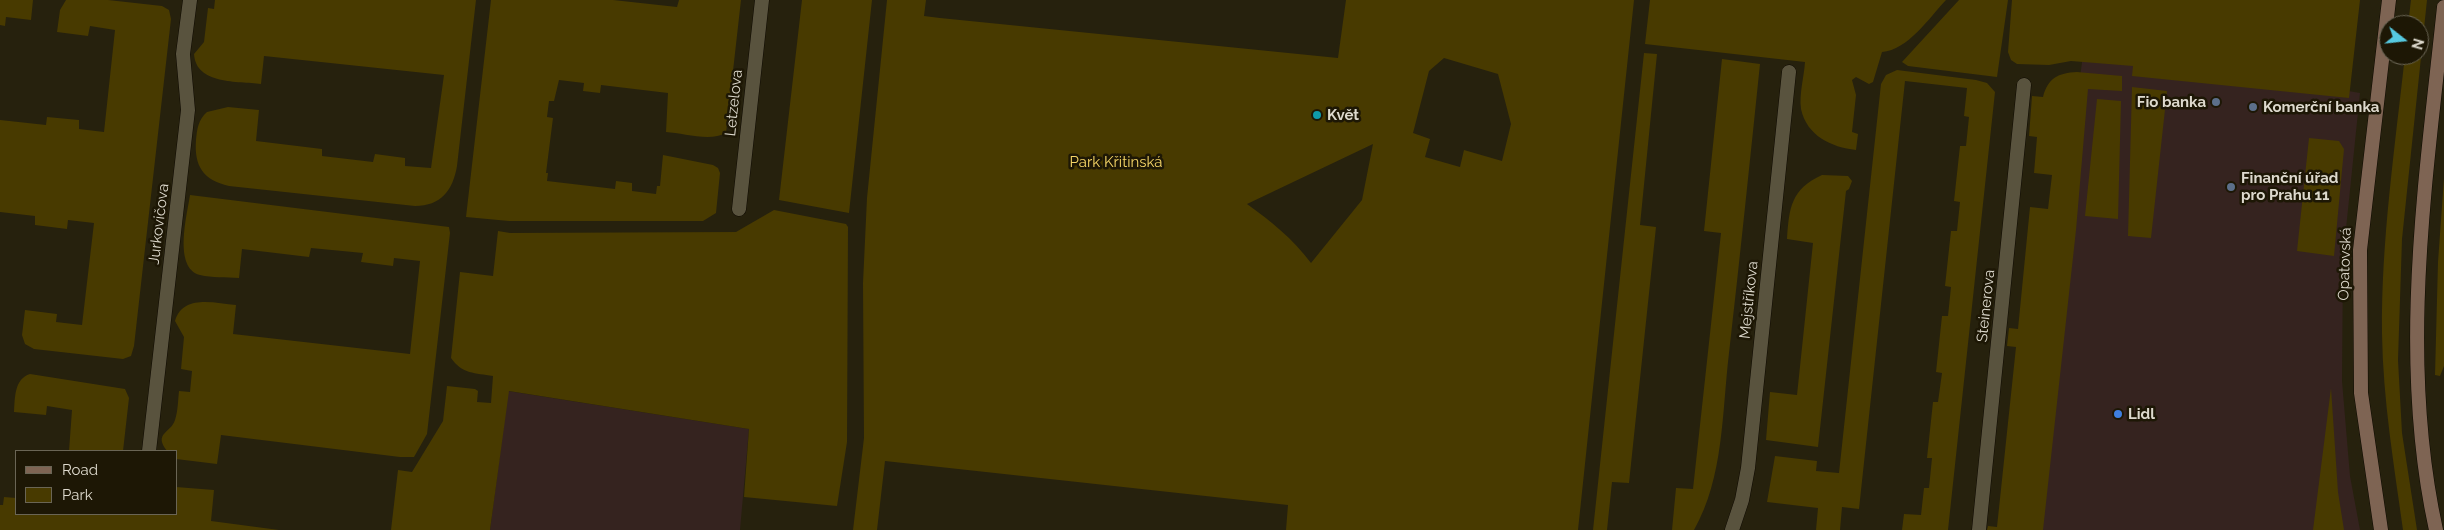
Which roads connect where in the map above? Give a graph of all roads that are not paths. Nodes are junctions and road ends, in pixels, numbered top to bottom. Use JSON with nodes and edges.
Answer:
{"nodes":[{"id":1,"x":190,"y":0,"type":"edge"},
{"id":2,"x":762,"y":0,"type":"edge"},
{"id":3,"x":2388,"y":0,"type":"edge"},
{"id":4,"x":2444,"y":6,"type":"edge"},
{"id":5,"x":1789,"y":72,"type":"dead end"},
{"id":6,"x":2024,"y":85,"type":"dead end"},
{"id":7,"x":739,"y":209,"type":"dead end"},
{"id":8,"x":149,"y":450,"type":"edge"},
{"id":9,"x":1732,"y":530,"type":"edge"},
{"id":10,"x":1979,"y":530,"type":"edge"},
{"id":11,"x":2381,"y":530,"type":"edge"},
{"id":12,"x":2436,"y":530,"type":"edge"}],
"edges":[{"from":1,"to":8,"type":"street","name":"Jurkovičova"},
{"from":2,"to":7,"type":"street","name":"Letzelova"},
{"from":3,"to":11,"type":"main road","name":"Opatovská"},
{"from":4,"to":12,"type":"main road"},
{"from":5,"to":9,"type":"street","name":"Mejstříkova"},
{"from":6,"to":10,"type":"street","name":"Steinerova"}]}
